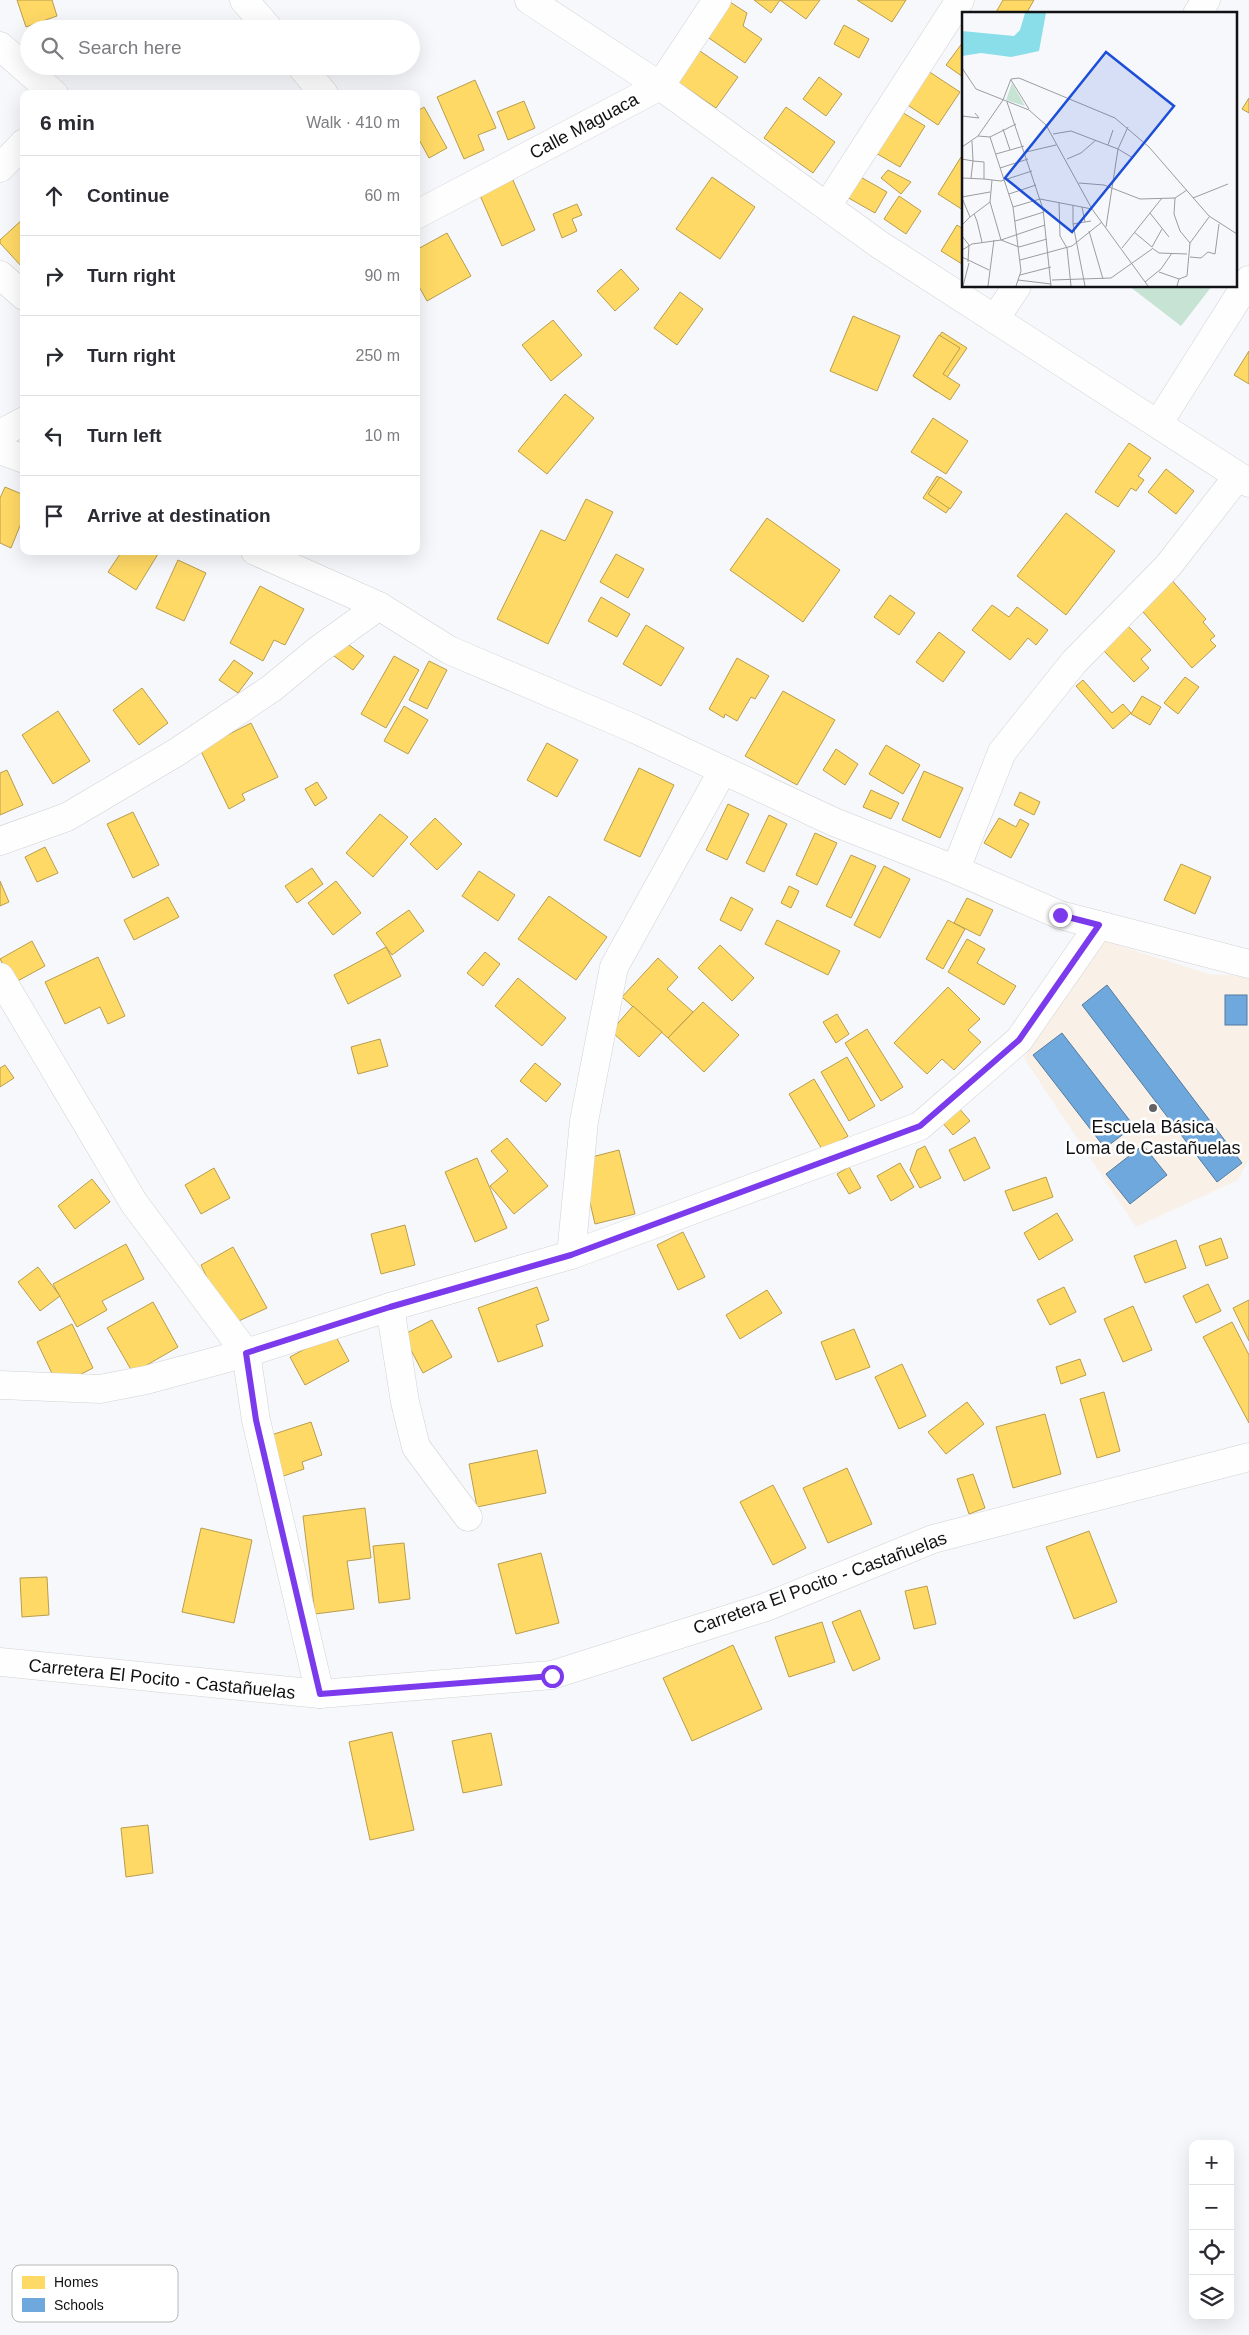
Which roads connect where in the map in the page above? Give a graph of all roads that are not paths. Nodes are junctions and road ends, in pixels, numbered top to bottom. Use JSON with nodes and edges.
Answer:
{"nodes":[{"id":1,"x":244,"y":0,"type":"edge"},
{"id":2,"x":530,"y":0,"type":"edge"},
{"id":3,"x":717,"y":0,"type":"edge"},
{"id":4,"x":960,"y":0,"type":"edge"},
{"id":5,"x":1206,"y":0,"type":"edge"},
{"id":6,"x":1198,"y":12,"type":"edge"},
{"id":7,"x":261,"y":20,"type":"edge"},
{"id":8,"x":0,"y":46,"type":"edge"},
{"id":9,"x":20,"y":64,"type":"edge"},
{"id":10,"x":33,"y":75,"type":"edge"},
{"id":11,"x":308,"y":75,"type":"edge"},
{"id":12,"x":660,"y":86,"type":"junction"},
{"id":13,"x":50,"y":90,"type":"edge"},
{"id":14,"x":321,"y":90,"type":"edge"},
{"id":15,"x":20,"y":147,"type":"edge"},
{"id":16,"x":0,"y":168,"type":"edge"},
{"id":17,"x":827,"y":206,"type":"junction"},
{"id":18,"x":420,"y":213,"type":"edge"},
{"id":19,"x":0,"y":275,"type":"edge"},
{"id":20,"x":1249,"y":280,"type":"edge"},
{"id":21,"x":1016,"y":288,"type":"edge"},
{"id":22,"x":20,"y":292,"type":"edge"},
{"id":23,"x":995,"y":320,"type":"junction"},
{"id":24,"x":20,"y":423,"type":"edge"},
{"id":25,"x":1158,"y":424,"type":"junction"},
{"id":26,"x":0,"y":434,"type":"edge"},
{"id":27,"x":0,"y":450,"type":"edge"},
{"id":28,"x":20,"y":458,"type":"edge"},
{"id":29,"x":1244,"y":479,"type":"edge"},
{"id":30,"x":264,"y":555,"type":"edge"},
{"id":31,"x":379,"y":606,"type":"junction"},
{"id":32,"x":723,"y":770,"type":"junction"},
{"id":33,"x":0,"y":841,"type":"edge"},
{"id":34,"x":956,"y":869,"type":"junction"},
{"id":35,"x":1099,"y":925,"type":"junction"},
{"id":36,"x":1249,"y":964,"type":"edge"},
{"id":37,"x":0,"y":977,"type":"edge"},
{"id":38,"x":571,"y":1255,"type":"junction"},
{"id":39,"x":390,"y":1307,"type":"junction"},
{"id":40,"x":246,"y":1353,"type":"junction"},
{"id":41,"x":0,"y":1385,"type":"edge"},
{"id":42,"x":1249,"y":1457,"type":"edge"},
{"id":43,"x":468,"y":1517,"type":"dead end"},
{"id":44,"x":0,"y":1662,"type":"edge"},
{"id":45,"x":320,"y":1694,"type":"junction"}],
"edges":[{"from":1,"to":7,"type":"street"},
{"from":2,"to":12,"type":"street"},
{"from":3,"to":12,"type":"street","name":"Calle Maguaca"},
{"from":4,"to":17,"type":"street"},
{"from":5,"to":6,"type":"street"},
{"from":8,"to":9,"type":"street"},
{"from":10,"to":13,"type":"street"},
{"from":11,"to":14,"type":"street"},
{"from":12,"to":17,"type":"street"},
{"from":12,"to":18,"type":"street","name":"Calle Maguaca"},
{"from":15,"to":16,"type":"street"},
{"from":17,"to":23,"type":"street"},
{"from":19,"to":22,"type":"street"},
{"from":20,"to":25,"type":"street"},
{"from":21,"to":23,"type":"street"},
{"from":23,"to":25,"type":"street"},
{"from":24,"to":26,"type":"street"},
{"from":25,"to":29,"type":"street"},
{"from":27,"to":28,"type":"street"},
{"from":29,"to":34,"type":"street"},
{"from":30,"to":31,"type":"street"},
{"from":31,"to":32,"type":"street"},
{"from":31,"to":33,"type":"street"},
{"from":32,"to":34,"type":"street"},
{"from":32,"to":38,"type":"street"},
{"from":34,"to":35,"type":"street"},
{"from":35,"to":36,"type":"street"},
{"from":35,"to":38,"type":"street"},
{"from":37,"to":40,"type":"street"},
{"from":38,"to":39,"type":"street"},
{"from":39,"to":40,"type":"street"},
{"from":39,"to":43,"type":"street"},
{"from":40,"to":41,"type":"street"},
{"from":40,"to":45,"type":"street"},
{"from":42,"to":45,"type":"street","name":"Carretera El Pocito - Castañuelas"},
{"from":44,"to":45,"type":"street","name":"Carretera El Pocito - Castañuelas"}]}
